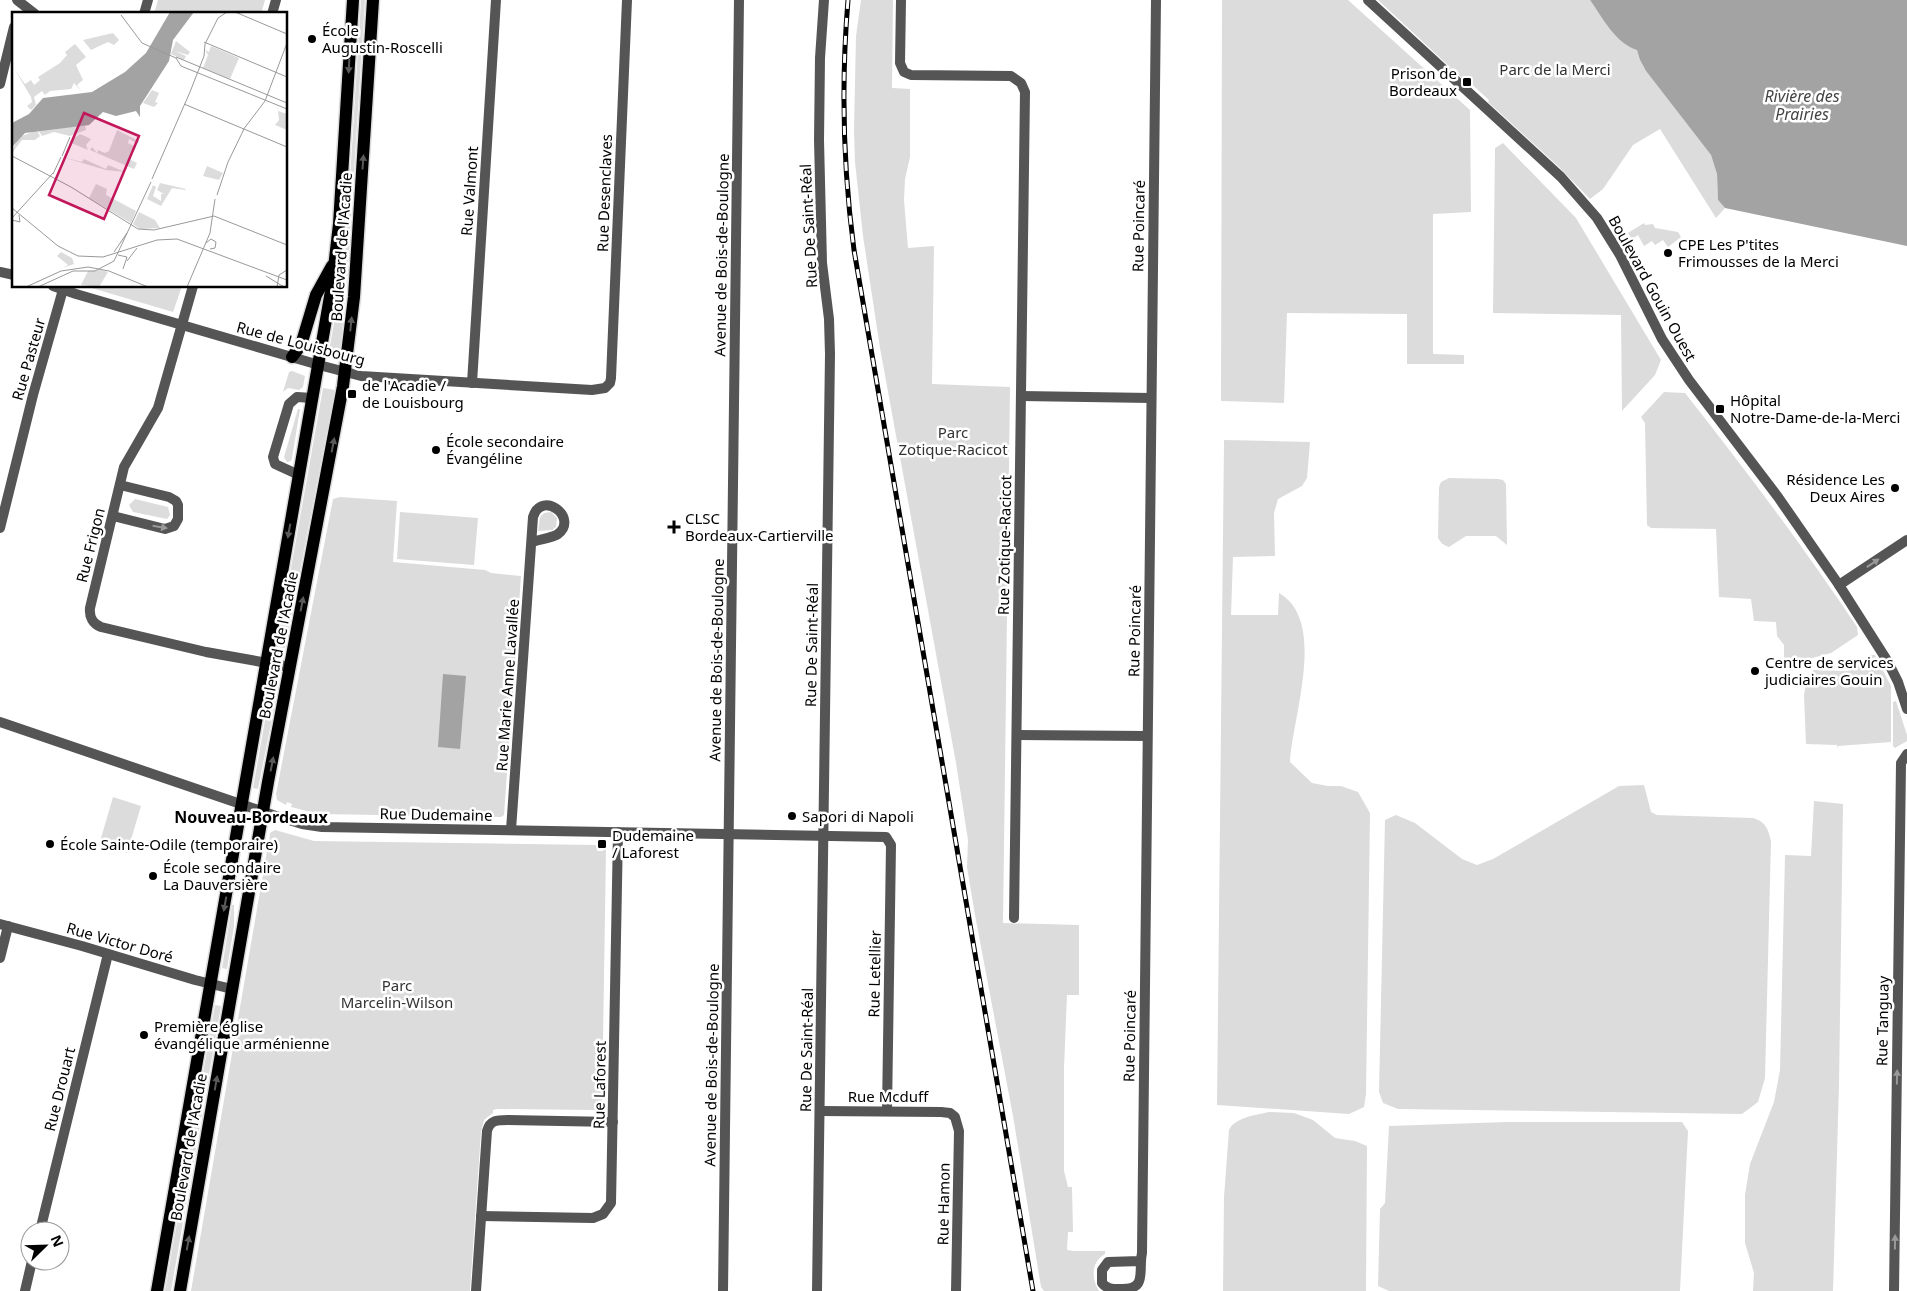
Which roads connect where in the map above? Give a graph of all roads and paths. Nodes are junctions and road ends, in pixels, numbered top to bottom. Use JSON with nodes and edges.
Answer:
{"nodes":[{"id":1,"x":353,"y":0,"type":"edge"},
{"id":2,"x":373,"y":0,"type":"edge"},
{"id":3,"x":496,"y":0,"type":"edge"},
{"id":4,"x":627,"y":0,"type":"edge"},
{"id":5,"x":740,"y":0,"type":"edge"},
{"id":6,"x":824,"y":0,"type":"edge"},
{"id":7,"x":901,"y":0,"type":"edge"},
{"id":8,"x":1156,"y":0,"type":"edge"},
{"id":9,"x":1368,"y":0,"type":"edge"},
{"id":10,"x":20,"y":6,"type":"edge"},
{"id":11,"x":31,"y":12,"type":"edge"},
{"id":12,"x":12,"y":35,"type":"edge"},
{"id":13,"x":0,"y":84,"type":"edge"},
{"id":14,"x":336,"y":260,"type":"junction"},
{"id":15,"x":60,"y":288,"type":"edge"},
{"id":16,"x":192,"y":288,"type":"edge"},
{"id":17,"x":182,"y":325,"type":"junction"},
{"id":18,"x":292,"y":357,"type":"junction"},
{"id":19,"x":318,"y":365,"type":"junction"},
{"id":20,"x":345,"y":373,"type":"junction"},
{"id":21,"x":472,"y":383,"type":"junction"},
{"id":22,"x":607,"y":387,"type":"joint"},
{"id":23,"x":1021,"y":396,"type":"junction"},
{"id":24,"x":312,"y":398,"type":"junction"},
{"id":25,"x":1151,"y":398,"type":"junction"},
{"id":26,"x":299,"y":475,"type":"junction"},
{"id":27,"x":120,"y":485,"type":"junction"},
{"id":28,"x":4,"y":496,"type":"edge"},
{"id":29,"x":113,"y":516,"type":"junction"},
{"id":30,"x":0,"y":528,"type":"edge"},
{"id":31,"x":1907,"y":540,"type":"edge"},
{"id":32,"x":532,"y":542,"type":"dead end"},
{"id":33,"x":1839,"y":585,"type":"junction"},
{"id":34,"x":266,"y":663,"type":"junction"},
{"id":35,"x":290,"y":667,"type":"junction"},
{"id":36,"x":1902,"y":680,"type":"edge"},
{"id":37,"x":1907,"y":709,"type":"edge"},
{"id":38,"x":0,"y":722,"type":"edge"},
{"id":39,"x":1016,"y":735,"type":"junction"},
{"id":40,"x":1147,"y":736,"type":"junction"},
{"id":41,"x":1907,"y":754,"type":"edge"},
{"id":42,"x":242,"y":804,"type":"junction"},
{"id":43,"x":263,"y":812,"type":"junction"},
{"id":44,"x":511,"y":830,"type":"junction"},
{"id":45,"x":618,"y":832,"type":"junction"},
{"id":46,"x":729,"y":833,"type":"junction"},
{"id":47,"x":824,"y":834,"type":"junction"},
{"id":48,"x":888,"y":838,"type":"joint"},
{"id":49,"x":1014,"y":918,"type":"dead end"},
{"id":50,"x":4,"y":925,"type":"edge"},
{"id":51,"x":108,"y":954,"type":"junction"},
{"id":52,"x":0,"y":958,"type":"edge"},
{"id":53,"x":211,"y":984,"type":"junction"},
{"id":54,"x":232,"y":989,"type":"junction"},
{"id":55,"x":820,"y":1111,"type":"junction"},
{"id":56,"x":887,"y":1111,"type":"junction"},
{"id":57,"x":955,"y":1117,"type":"joint"},
{"id":58,"x":613,"y":1122,"type":"junction"},
{"id":59,"x":1896,"y":1126,"type":"junction"},
{"id":60,"x":1907,"y":1126,"type":"edge"},
{"id":61,"x":481,"y":1216,"type":"junction"},
{"id":62,"x":42,"y":1221,"type":"edge"},
{"id":63,"x":1140,"y":1261,"type":"dead end"},
{"id":64,"x":30,"y":1271,"type":"edge"},
{"id":65,"x":25,"y":1291,"type":"edge"},
{"id":66,"x":157,"y":1291,"type":"edge"},
{"id":67,"x":180,"y":1291,"type":"edge"},
{"id":68,"x":476,"y":1291,"type":"edge"},
{"id":69,"x":724,"y":1291,"type":"edge"},
{"id":70,"x":817,"y":1291,"type":"edge"},
{"id":71,"x":956,"y":1291,"type":"edge"},
{"id":72,"x":1894,"y":1291,"type":"edge"}],
"edges":[{"from":1,"to":14,"type":"main road","name":"Boulevard de l'Acadie","one_way":true},
{"from":20,"to":2,"type":"main road","name":"Boulevard de l'Acadie","one_way":true},
{"from":3,"to":21,"type":"street","name":"Rue Valmont"},
{"from":4,"to":22,"type":"street","name":"Rue Desenclaves"},
{"from":5,"to":46,"type":"street","name":"Avenue de Bois-de-Boulogne"},
{"from":6,"to":47,"type":"street","name":"Rue De Saint-Réal"},
{"from":7,"to":23,"type":"street","name":"Rue Zotique-Racicot"},
{"from":8,"to":25,"type":"street","name":"Rue Poincaré"},
{"from":9,"to":33,"type":"street","name":"Boulevard Gouin Ouest"},
{"from":10,"to":11,"type":"street"},
{"from":12,"to":13,"type":"street"},
{"from":14,"to":18,"type":"main road"},
{"from":14,"to":19,"type":"main road","name":"Boulevard de l'Acadie"},
{"from":15,"to":17,"type":"street","name":"Rue de Louisbourg"},
{"from":15,"to":28,"type":"street","name":"Rue Pasteur"},
{"from":16,"to":17,"type":"street","name":"Rue Frigon"},
{"from":17,"to":18,"type":"street","name":"Rue de Louisbourg"},
{"from":17,"to":27,"type":"street","name":"Rue Frigon"},
{"from":18,"to":19,"type":"street","name":"Rue de Louisbourg"},
{"from":19,"to":20,"type":"street","name":"Rue de Louisbourg"},
{"from":19,"to":24,"type":"main road","name":"Boulevard de l'Acadie"},
{"from":20,"to":21,"type":"street","name":"Rue de Louisbourg"},
{"from":35,"to":20,"type":"main road","name":"Boulevard de l'Acadie","one_way":true},
{"from":21,"to":22,"type":"street","name":"Rue de Louisbourg"},
{"from":23,"to":25,"type":"street"},
{"from":23,"to":39,"type":"street","name":"Rue Zotique-Racicot"},
{"from":24,"to":26,"type":"main road","name":"Boulevard de l'Acadie"},
{"from":24,"to":26,"type":"street"},
{"from":25,"to":40,"type":"street","name":"Rue Poincaré"},
{"from":26,"to":34,"type":"main road","name":"Boulevard de l'Acadie","one_way":true},
{"from":27,"to":29,"type":"street","name":"Rue Frigon"},
{"from":29,"to":27,"type":"street","one_way":true},
{"from":28,"to":30,"type":"street","name":"Rue Pasteur"},
{"from":29,"to":34,"type":"street","name":"Rue Frigon"},
{"from":33,"to":31,"type":"street","one_way":true},
{"from":32,"to":44,"type":"street","name":"Rue Marie Anne Lavallée"},
{"from":33,"to":36,"type":"street","name":"Boulevard Gouin Ouest"},
{"from":34,"to":35,"type":"street","name":"Rue Frigon"},
{"from":34,"to":42,"type":"main road","name":"Boulevard de l'Acadie"},
{"from":43,"to":35,"type":"main road","name":"Boulevard de l'Acadie","one_way":true},
{"from":36,"to":37,"type":"street","name":"Boulevard Gouin Ouest"},
{"from":38,"to":42,"type":"street","name":"Rue Dudemaine"},
{"from":39,"to":40,"type":"street"},
{"from":39,"to":49,"type":"street","name":"Rue Zotique-Racicot"},
{"from":40,"to":63,"type":"street","name":"Rue Poincaré"},
{"from":59,"to":41,"type":"street","name":"Rue Tanguay","one_way":true},
{"from":42,"to":43,"type":"street","name":"Rue Dudemaine"},
{"from":42,"to":53,"type":"main road","name":"Boulevard de l'Acadie","one_way":true},
{"from":43,"to":44,"type":"street","name":"Rue Dudemaine"},
{"from":43,"to":54,"type":"main road","name":"Boulevard de l'Acadie"},
{"from":44,"to":45,"type":"street","name":"Rue Dudemaine"},
{"from":45,"to":46,"type":"street","name":"Rue Dudemaine"},
{"from":45,"to":58,"type":"street","name":"Rue Laforest"},
{"from":46,"to":47,"type":"street","name":"Rue Dudemaine"},
{"from":46,"to":69,"type":"street","name":"Avenue de Bois-de-Boulogne"},
{"from":47,"to":48,"type":"street","name":"Rue Dudemaine"},
{"from":47,"to":55,"type":"street","name":"Rue De Saint-Réal"},
{"from":48,"to":56,"type":"street","name":"Rue Letellier"},
{"from":50,"to":51,"type":"street","name":"Rue Victor Doré"},
{"from":50,"to":52,"type":"street"},
{"from":51,"to":53,"type":"street","name":"Rue Victor Doré"},
{"from":51,"to":62,"type":"street","name":"Rue Drouart"},
{"from":53,"to":54,"type":"street","name":"Rue Victor Doré"},
{"from":53,"to":66,"type":"main road","name":"Boulevard de l'Acadie"},
{"from":67,"to":54,"type":"main road","name":"Boulevard de l'Acadie","one_way":true},
{"from":55,"to":56,"type":"street","name":"Rue Mcduff"},
{"from":55,"to":70,"type":"street","name":"Rue De Saint-Réal"},
{"from":56,"to":57,"type":"street","name":"Rue Mcduff"},
{"from":57,"to":71,"type":"street","name":"Rue Hamon"},
{"from":58,"to":61,"type":"street"},
{"from":58,"to":61,"type":"street","name":"Rue Laforest"},
{"from":59,"to":60,"type":"street"},
{"from":72,"to":59,"type":"street","name":"Rue Tanguay","one_way":true},
{"from":61,"to":68,"type":"street"},
{"from":64,"to":65,"type":"street"}]}
